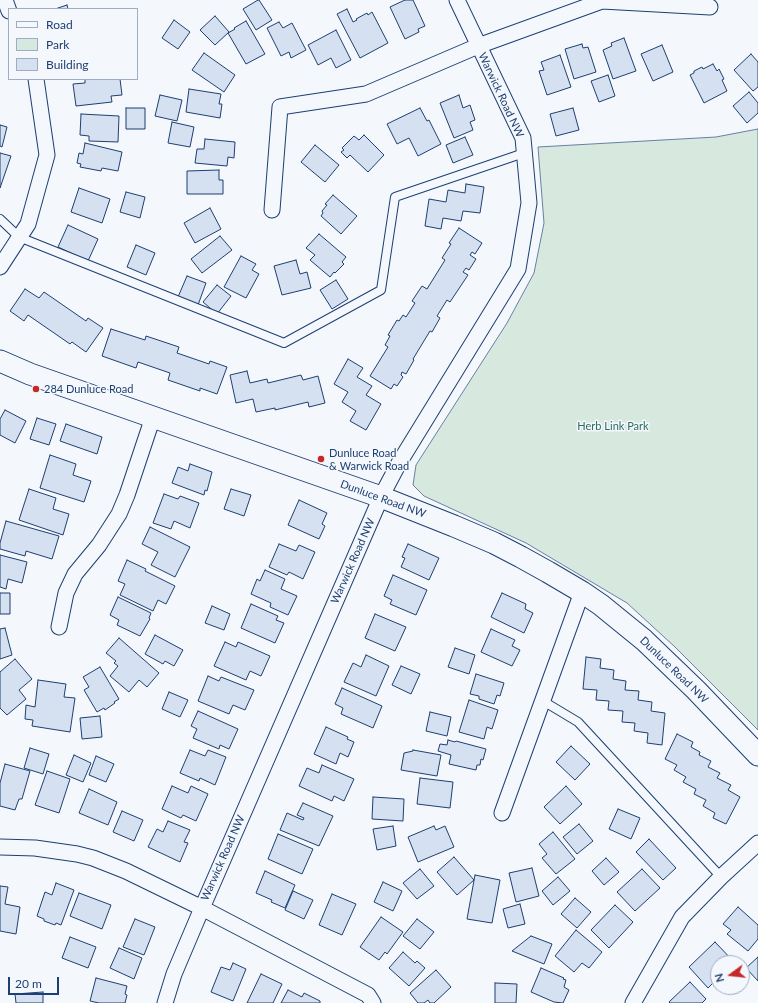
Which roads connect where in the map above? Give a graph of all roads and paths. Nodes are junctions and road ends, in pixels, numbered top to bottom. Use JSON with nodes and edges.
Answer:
{"nodes":[{"id":1,"x":457,"y":0,"type":"edge"},
{"id":2,"x":710,"y":7,"type":"dead end"},
{"id":3,"x":478,"y":46,"type":"junction"},
{"id":4,"x":36,"y":80,"type":"edge"},
{"id":5,"x":524,"y":153,"type":"junction"},
{"id":6,"x":272,"y":210,"type":"dead end"},
{"id":7,"x":0,"y":220,"type":"edge"},
{"id":8,"x":19,"y":237,"type":"junction"},
{"id":9,"x":0,"y":267,"type":"edge"},
{"id":10,"x":0,"y":360,"type":"edge"},
{"id":11,"x":153,"y":417,"type":"junction"},
{"id":12,"x":381,"y":497,"type":"junction"},
{"id":13,"x":582,"y":592,"type":"junction"},
{"id":14,"x":59,"y":627,"type":"dead end"},
{"id":15,"x":543,"y":701,"type":"junction"},
{"id":16,"x":758,"y":755,"type":"edge"},
{"id":17,"x":502,"y":813,"type":"dead end"},
{"id":18,"x":758,"y":843,"type":"edge"},
{"id":19,"x":0,"y":847,"type":"edge"},
{"id":20,"x":721,"y":877,"type":"junction"},
{"id":21,"x":202,"y":908,"type":"junction"},
{"id":22,"x":165,"y":1003,"type":"edge"},
{"id":23,"x":373,"y":1003,"type":"edge"},
{"id":24,"x":633,"y":1003,"type":"edge"}],
"edges":[{"from":1,"to":3,"type":"street","name":"Warwick Road NW"},
{"from":2,"to":3,"type":"street","name":"Warwick Road NW"},
{"from":3,"to":5,"type":"street","name":"Warwick Road NW"},
{"from":3,"to":6,"type":"street","name":"Warwick Road NW"},
{"from":4,"to":8,"type":"street"},
{"from":5,"to":8,"type":"lane"},
{"from":5,"to":12,"type":"street","name":"Warwick Road NW"},
{"from":7,"to":8,"type":"lane"},
{"from":8,"to":9,"type":"street"},
{"from":10,"to":11,"type":"street","name":"Dunluce Road NW"},
{"from":11,"to":12,"type":"street","name":"Dunluce Road NW"},
{"from":11,"to":14,"type":"street"},
{"from":12,"to":13,"type":"street","name":"Dunluce Road NW"},
{"from":12,"to":21,"type":"street","name":"Warwick Road NW"},
{"from":13,"to":15,"type":"street"},
{"from":13,"to":16,"type":"street","name":"Dunluce Road NW"},
{"from":15,"to":17,"type":"street"},
{"from":15,"to":20,"type":"lane"},
{"from":18,"to":20,"type":"street"},
{"from":19,"to":21,"type":"street","name":"Warwick Road NW"},
{"from":20,"to":24,"type":"street"},
{"from":21,"to":22,"type":"street","name":"Warwick Road NW"},
{"from":21,"to":23,"type":"street","name":"Warwick Road NW"}]}
